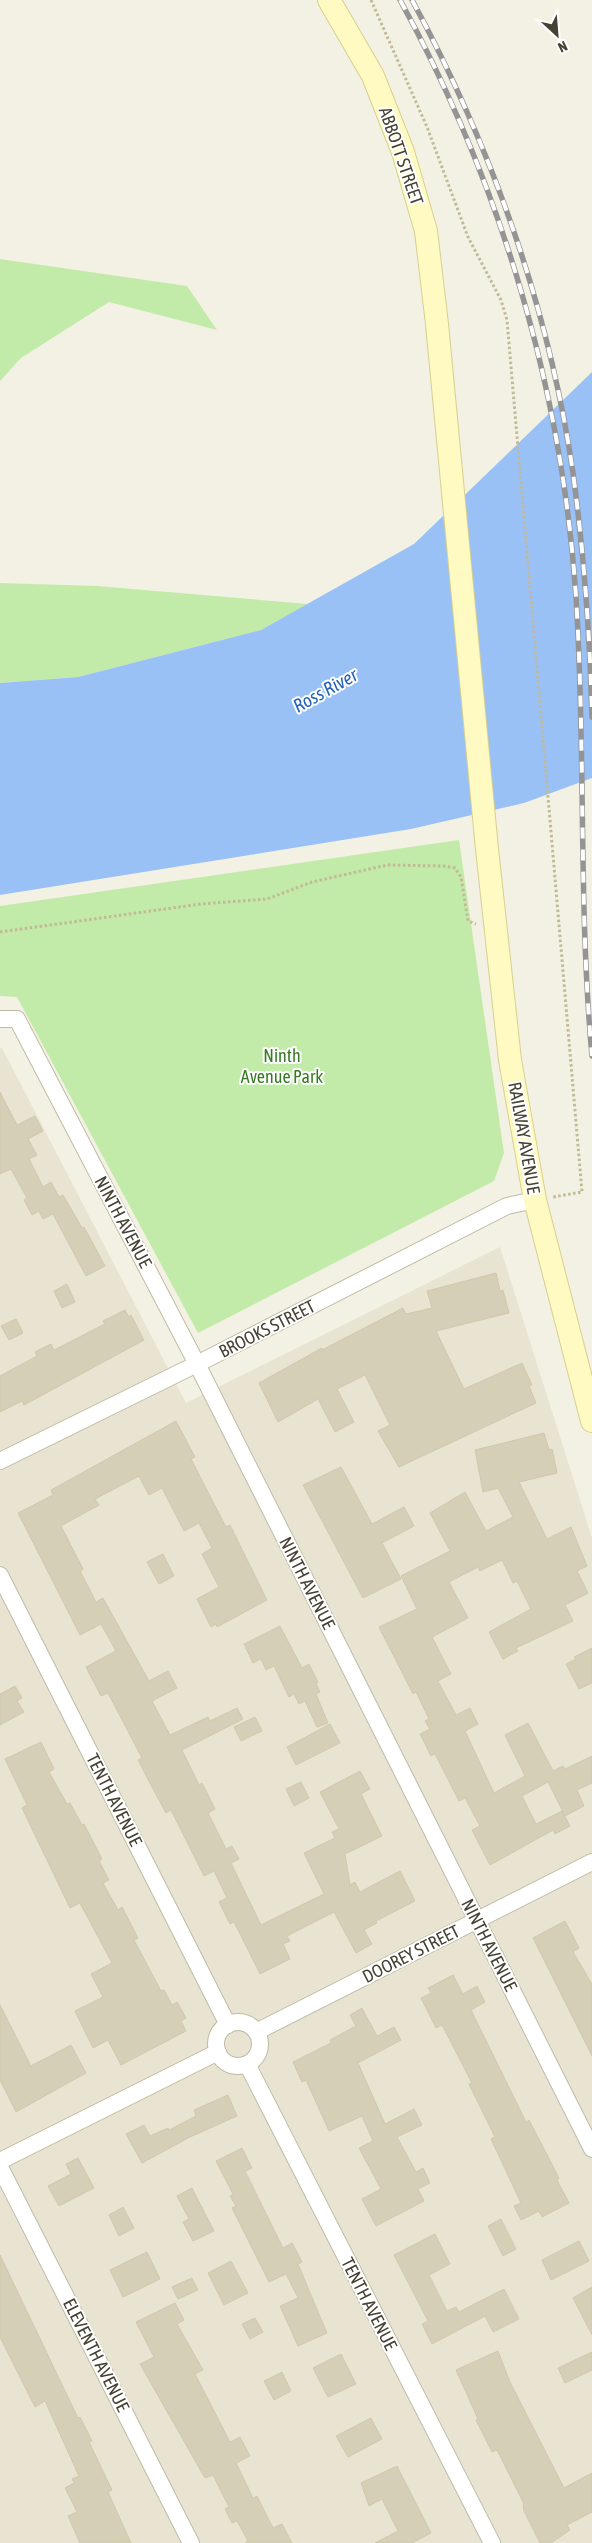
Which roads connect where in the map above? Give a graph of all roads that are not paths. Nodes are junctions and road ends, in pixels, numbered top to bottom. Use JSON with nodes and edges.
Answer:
{"nodes":[{"id":1,"x":328,"y":0,"type":"edge"},
{"id":2,"x":487,"y":850,"type":"joint"},
{"id":3,"x":0,"y":1019,"type":"edge"},
{"id":4,"x":535,"y":1200,"type":"junction"},
{"id":5,"x":197,"y":1364,"type":"junction"},
{"id":6,"x":592,"y":1421,"type":"edge"},
{"id":7,"x":0,"y":1461,"type":"edge"},
{"id":8,"x":0,"y":1575,"type":"edge"},
{"id":9,"x":592,"y":1862,"type":"edge"},
{"id":10,"x":477,"y":1920,"type":"junction"},
{"id":11,"x":228,"y":2025,"type":"junction"},
{"id":12,"x":256,"y":2032,"type":"junction"},
{"id":13,"x":218,"y":2052,"type":"junction"},
{"id":14,"x":247,"y":2064,"type":"junction"},
{"id":15,"x":592,"y":2149,"type":"edge"},
{"id":16,"x":0,"y":2162,"type":"edge"},
{"id":17,"x":0,"y":2167,"type":"edge"},
{"id":18,"x":191,"y":2543,"type":"edge"},
{"id":19,"x":492,"y":2543,"type":"edge"}],
"edges":[{"from":1,"to":2,"type":"main road","name":"ABBOTT STREET"},
{"from":2,"to":4,"type":"main road","name":"RAILWAY AVENUE"},
{"from":3,"to":5,"type":"street","name":"NINTH AVENUE"},
{"from":4,"to":5,"type":"street","name":"BROOKS STREET"},
{"from":4,"to":6,"type":"main road","name":"RAILWAY AVENUE"},
{"from":5,"to":7,"type":"street","name":"BROOKS STREET"},
{"from":5,"to":10,"type":"street","name":"NINTH AVENUE"},
{"from":8,"to":11,"type":"street","name":"TENTH AVENUE"},
{"from":9,"to":10,"type":"street","name":"DOOREY STREET"},
{"from":10,"to":12,"type":"street","name":"DOOREY STREET"},
{"from":10,"to":15,"type":"street","name":"NINTH AVENUE"},
{"from":11,"to":12,"type":"street"},
{"from":11,"to":13,"type":"street"},
{"from":12,"to":14,"type":"street"},
{"from":13,"to":14,"type":"street"},
{"from":13,"to":16,"type":"street"},
{"from":14,"to":19,"type":"street","name":"TENTH AVENUE"},
{"from":17,"to":18,"type":"street","name":"ELEVENTH AVENUE"}]}
